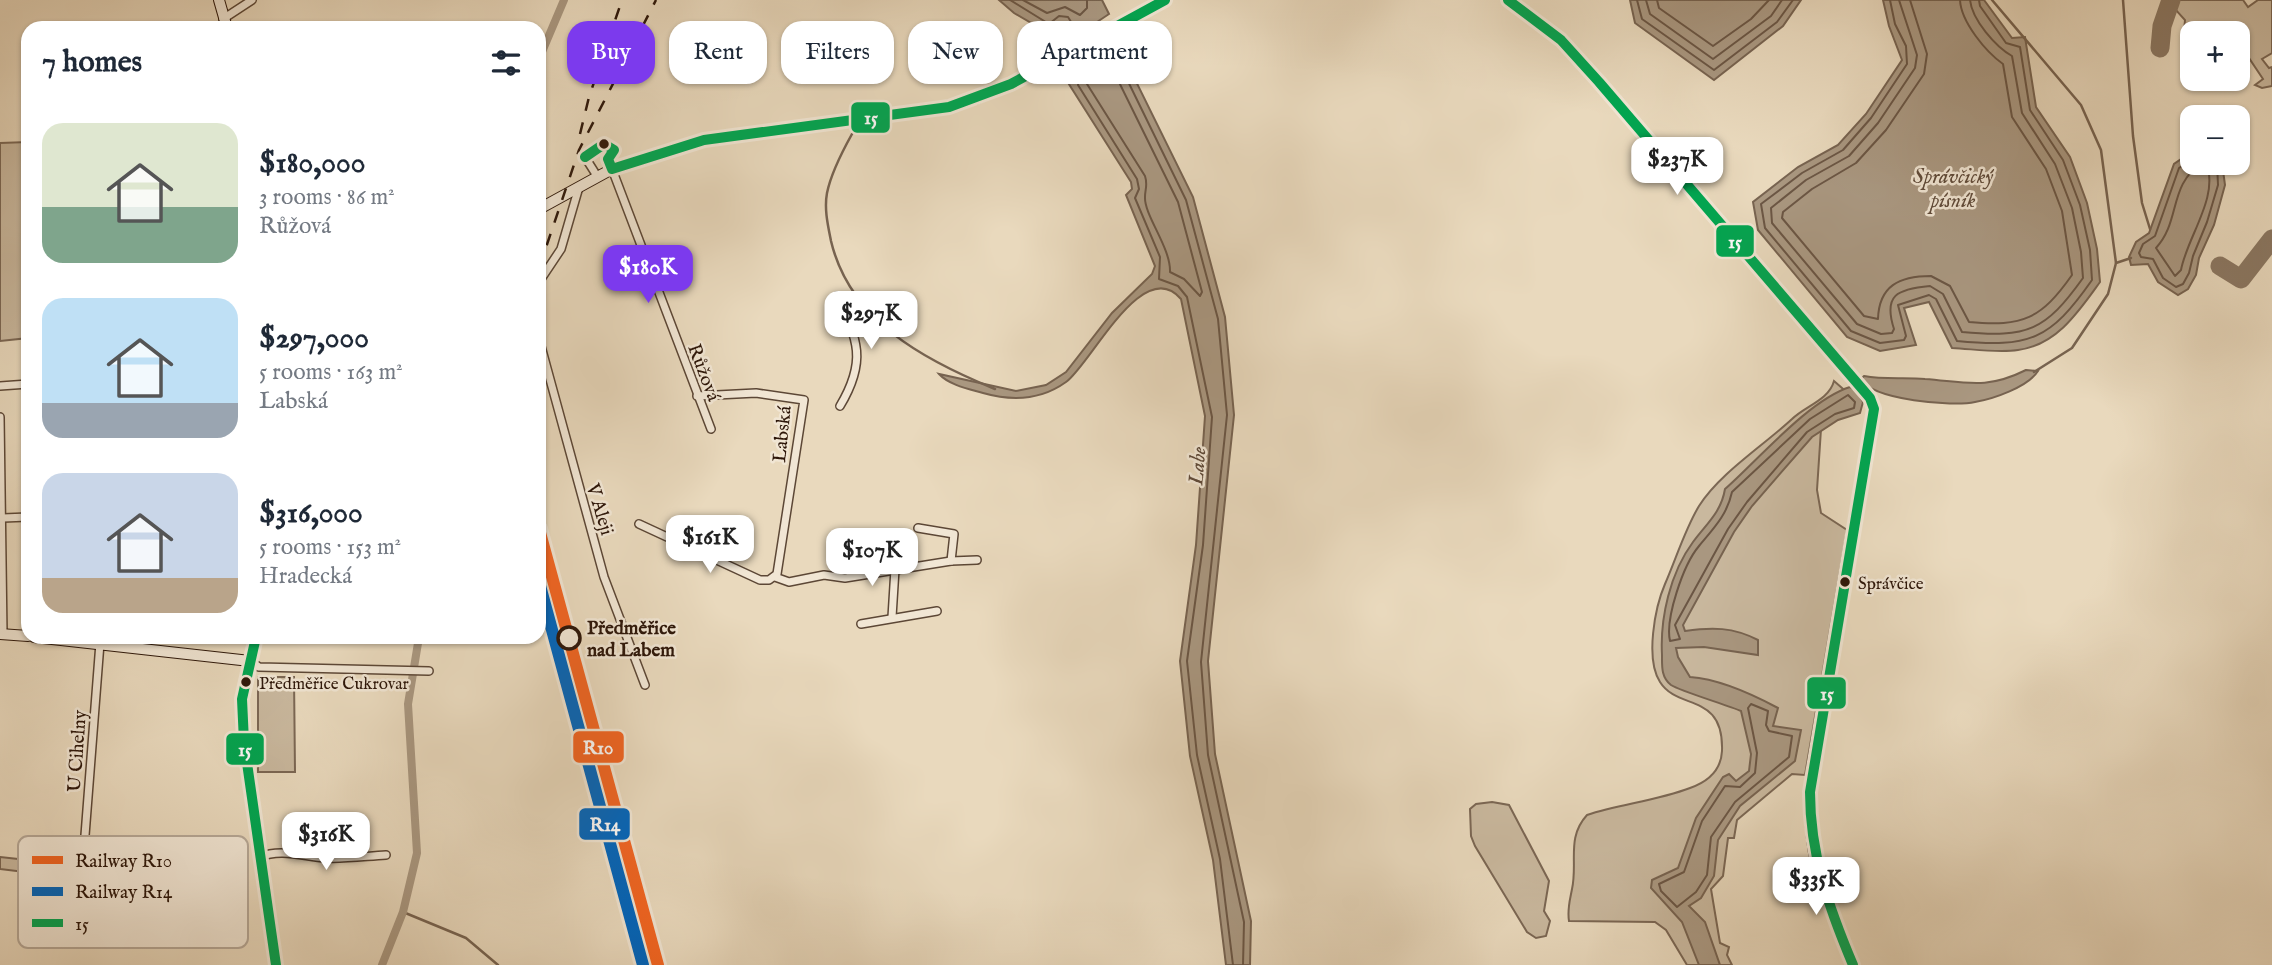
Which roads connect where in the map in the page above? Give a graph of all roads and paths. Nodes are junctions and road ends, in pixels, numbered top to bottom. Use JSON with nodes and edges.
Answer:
{"nodes":[{"id":1,"x":219,"y":0,"type":"edge"},
{"id":2,"x":252,"y":0,"type":"edge"},
{"id":3,"x":1166,"y":0,"type":"edge"},
{"id":4,"x":1508,"y":0,"type":"edge"},
{"id":5,"x":224,"y":21,"type":"edge"},
{"id":6,"x":228,"y":21,"type":"edge"},
{"id":7,"x":585,"y":157,"type":"dead end"},
{"id":8,"x":612,"y":169,"type":"junction"},
{"id":9,"x":597,"y":176,"type":"junction"},
{"id":10,"x":579,"y":187,"type":"junction"},
{"id":11,"x":546,"y":205,"type":"edge"},
{"id":12,"x":546,"y":272,"type":"edge"},
{"id":13,"x":837,"y":296,"type":"dead end"},
{"id":14,"x":546,"y":365,"type":"edge"},
{"id":15,"x":21,"y":384,"type":"edge"},
{"id":16,"x":0,"y":386,"type":"edge"},
{"id":17,"x":697,"y":396,"type":"junction"},
{"id":18,"x":841,"y":406,"type":"dead end"},
{"id":19,"x":0,"y":417,"type":"edge"},
{"id":20,"x":711,"y":429,"type":"dead end"},
{"id":21,"x":21,"y":517,"type":"edge"},
{"id":22,"x":3,"y":518,"type":"junction"},
{"id":23,"x":639,"y":524,"type":"dead end"},
{"id":24,"x":918,"y":528,"type":"dead end"},
{"id":25,"x":951,"y":561,"type":"junction"},
{"id":26,"x":978,"y":561,"type":"dead end"},
{"id":27,"x":895,"y":569,"type":"junction"},
{"id":28,"x":776,"y":575,"type":"junction"},
{"id":29,"x":937,"y":611,"type":"dead end"},
{"id":30,"x":892,"y":618,"type":"junction"},
{"id":31,"x":861,"y":624,"type":"dead end"},
{"id":32,"x":2,"y":634,"type":"edge"},
{"id":33,"x":21,"y":635,"type":"edge"},
{"id":34,"x":100,"y":644,"type":"edge"},
{"id":35,"x":108,"y":644,"type":"edge"},
{"id":36,"x":254,"y":644,"type":"edge"},
{"id":37,"x":250,"y":661,"type":"junction"},
{"id":38,"x":429,"y":671,"type":"dead end"},
{"id":39,"x":645,"y":685,"type":"dead end"},
{"id":40,"x":85,"y":836,"type":"edge"},
{"id":41,"x":386,"y":855,"type":"dead end"},
{"id":42,"x":260,"y":857,"type":"junction"},
{"id":43,"x":276,"y":965,"type":"edge"},
{"id":44,"x":1853,"y":965,"type":"edge"}],
"edges":[{"from":1,"to":5,"type":"street"},
{"from":2,"to":6,"type":"street"},
{"from":3,"to":8,"type":"street"},
{"from":4,"to":44,"type":"street"},
{"from":7,"to":9,"type":"street"},
{"from":8,"to":9,"type":"street"},
{"from":8,"to":17,"type":"street","name":"Růžová"},
{"from":9,"to":10,"type":"street"},
{"from":10,"to":11,"type":"street"},
{"from":10,"to":12,"type":"street"},
{"from":13,"to":18,"type":"street"},
{"from":14,"to":39,"type":"street","name":"V Aleji"},
{"from":15,"to":16,"type":"street"},
{"from":17,"to":20,"type":"street","name":"Růžová"},
{"from":17,"to":28,"type":"street","name":"Labská"},
{"from":19,"to":22,"type":"street"},
{"from":21,"to":22,"type":"street"},
{"from":22,"to":32,"type":"street"},
{"from":23,"to":28,"type":"street"},
{"from":24,"to":25,"type":"street"},
{"from":25,"to":26,"type":"street"},
{"from":25,"to":27,"type":"street"},
{"from":27,"to":28,"type":"street"},
{"from":27,"to":30,"type":"street"},
{"from":29,"to":30,"type":"street"},
{"from":30,"to":31,"type":"street"},
{"from":32,"to":33,"type":"street"},
{"from":34,"to":40,"type":"street","name":"U Cihelny"},
{"from":35,"to":37,"type":"street"},
{"from":36,"to":37,"type":"street"},
{"from":37,"to":38,"type":"street"},
{"from":37,"to":42,"type":"street"},
{"from":41,"to":42,"type":"street"},
{"from":42,"to":43,"type":"street"}]}
